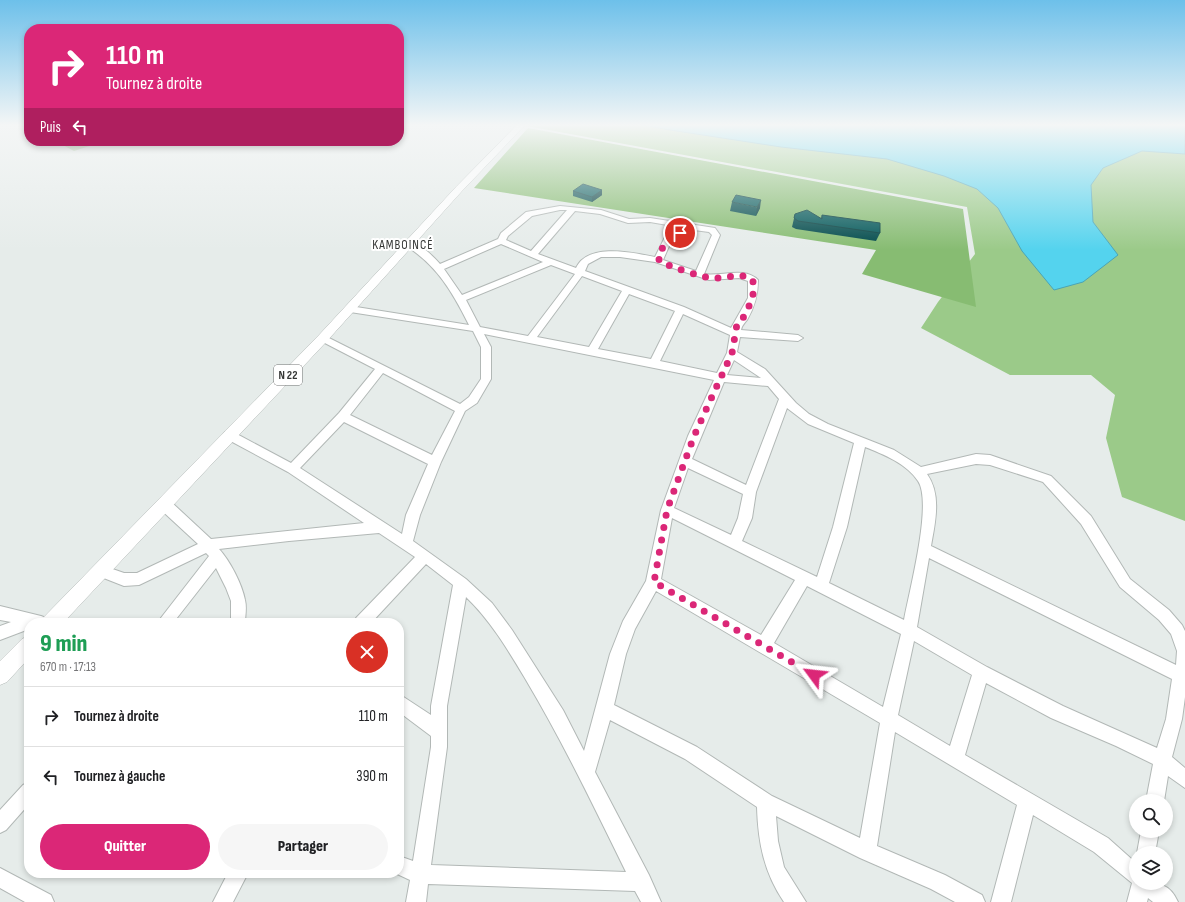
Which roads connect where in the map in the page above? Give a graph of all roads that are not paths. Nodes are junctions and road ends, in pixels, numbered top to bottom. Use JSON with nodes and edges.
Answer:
{"nodes":[{"id":1,"x":482,"y":166,"type":"edge"},
{"id":2,"x":573,"y":208,"type":"junction"},
{"id":3,"x":693,"y":226,"type":"junction"},
{"id":4,"x":501,"y":241,"type":"junction"},
{"id":5,"x":409,"y":244,"type":"junction"},
{"id":6,"x":532,"y":255,"type":"junction"},
{"id":7,"x":658,"y":260,"type":"junction"},
{"id":8,"x":552,"y":261,"type":"junction"},
{"id":9,"x":438,"y":268,"type":"junction"},
{"id":10,"x":581,"y":272,"type":"junction"},
{"id":11,"x":699,"y":274,"type":"junction"},
{"id":12,"x":627,"y":290,"type":"junction"},
{"id":13,"x":460,"y":299,"type":"junction"},
{"id":14,"x":350,"y":309,"type":"junction"},
{"id":15,"x":681,"y":309,"type":"junction"},
{"id":16,"x":476,"y":329,"type":"junction"},
{"id":17,"x":734,"y":333,"type":"junction"},
{"id":18,"x":323,"y":338,"type":"junction"},
{"id":19,"x":798,"y":338,"type":"dead end"},
{"id":20,"x":531,"y":339,"type":"junction"},
{"id":21,"x":592,"y":351,"type":"junction"},
{"id":22,"x":732,"y":353,"type":"junction"},
{"id":23,"x":654,"y":363,"type":"junction"},
{"id":24,"x":382,"y":368,"type":"junction"},
{"id":25,"x":722,"y":378,"type":"junction"},
{"id":26,"x":769,"y":382,"type":"junction"},
{"id":27,"x":785,"y":399,"type":"junction"},
{"id":28,"x":462,"y":409,"type":"junction"},
{"id":29,"x":343,"y":416,"type":"junction"},
{"id":30,"x":229,"y":435,"type":"junction"},
{"id":31,"x":860,"y":441,"type":"junction"},
{"id":32,"x":435,"y":462,"type":"junction"},
{"id":33,"x":686,"y":462,"type":"junction"},
{"id":34,"x":292,"y":469,"type":"junction"},
{"id":35,"x":918,"y":472,"type":"junction"},
{"id":36,"x":750,"y":492,"type":"junction"},
{"id":37,"x":164,"y":504,"type":"junction"},
{"id":38,"x":667,"y":510,"type":"junction"},
{"id":39,"x":382,"y":527,"type":"junction"},
{"id":40,"x":406,"y":543,"type":"junction"},
{"id":41,"x":734,"y":543,"type":"junction"},
{"id":42,"x":924,"y":549,"type":"junction"},
{"id":43,"x":213,"y":550,"type":"junction"},
{"id":44,"x":425,"y":556,"type":"junction"},
{"id":45,"x":101,"y":571,"type":"junction"},
{"id":46,"x":804,"y":578,"type":"junction"},
{"id":47,"x":654,"y":582,"type":"junction"},
{"id":48,"x":461,"y":583,"type":"junction"},
{"id":49,"x":821,"y":586,"type":"junction"},
{"id":50,"x":0,"y":613,"type":"edge"},
{"id":51,"x":56,"y":618,"type":"edge"},
{"id":52,"x":167,"y":618,"type":"edge"},
{"id":53,"x":238,"y":618,"type":"edge"},
{"id":54,"x":367,"y":618,"type":"edge"},
{"id":55,"x":24,"y":619,"type":"edge"},
{"id":56,"x":24,"y":625,"type":"edge"},
{"id":57,"x":909,"y":630,"type":"junction"},
{"id":58,"x":0,"y":633,"type":"edge"},
{"id":59,"x":764,"y":645,"type":"junction"},
{"id":60,"x":24,"y":650,"type":"edge"},
{"id":61,"x":981,"y":672,"type":"junction"},
{"id":62,"x":0,"y":675,"type":"edge"},
{"id":63,"x":1183,"y":676,"type":"edge"},
{"id":64,"x":404,"y":706,"type":"edge"},
{"id":65,"x":605,"y":709,"type":"junction"},
{"id":66,"x":889,"y":718,"type":"junction"},
{"id":67,"x":438,"y":731,"type":"junction"},
{"id":68,"x":955,"y":758,"type":"junction"},
{"id":69,"x":1162,"y":760,"type":"junction"},
{"id":70,"x":586,"y":773,"type":"junction"},
{"id":71,"x":1185,"y":779,"type":"edge"},
{"id":72,"x":1156,"y":794,"type":"edge"},
{"id":73,"x":24,"y":797,"type":"edge"},
{"id":74,"x":766,"y":802,"type":"junction"},
{"id":75,"x":1027,"y":802,"type":"junction"},
{"id":76,"x":0,"y":824,"type":"edge"},
{"id":77,"x":868,"y":851,"type":"junction"},
{"id":78,"x":404,"y":867,"type":"edge"},
{"id":79,"x":1129,"y":869,"type":"edge"},
{"id":80,"x":419,"y":874,"type":"junction"},
{"id":81,"x":0,"y":878,"type":"edge"},
{"id":82,"x":235,"y":878,"type":"edge"},
{"id":83,"x":642,"y":882,"type":"junction"},
{"id":84,"x":1140,"y":890,"type":"edge"},
{"id":85,"x":1153,"y":890,"type":"edge"},
{"id":86,"x":44,"y":902,"type":"edge"},
{"id":87,"x":223,"y":902,"type":"edge"},
{"id":88,"x":416,"y":902,"type":"edge"},
{"id":89,"x":651,"y":902,"type":"edge"},
{"id":90,"x":796,"y":902,"type":"edge"},
{"id":91,"x":975,"y":902,"type":"edge"},
{"id":92,"x":1001,"y":902,"type":"edge"},
{"id":93,"x":1137,"y":902,"type":"edge"},
{"id":94,"x":1168,"y":902,"type":"edge"}],
"edges":[{"from":1,"to":5,"type":"main road","number":"N 22"},
{"from":2,"to":3,"type":"street"},
{"from":2,"to":4,"type":"street"},
{"from":2,"to":6,"type":"street"},
{"from":3,"to":7,"type":"street"},
{"from":3,"to":11,"type":"street"},
{"from":4,"to":6,"type":"street"},
{"from":4,"to":9,"type":"street"},
{"from":5,"to":9,"type":"street"},
{"from":5,"to":14,"type":"main road","number":"N 22"},
{"from":6,"to":8,"type":"street"},
{"from":7,"to":10,"type":"street"},
{"from":7,"to":11,"type":"street"},
{"from":8,"to":10,"type":"street"},
{"from":8,"to":13,"type":"street"},
{"from":9,"to":13,"type":"street"},
{"from":10,"to":12,"type":"street"},
{"from":10,"to":20,"type":"street"},
{"from":11,"to":17,"type":"street"},
{"from":12,"to":15,"type":"street"},
{"from":12,"to":21,"type":"street"},
{"from":13,"to":16,"type":"street"},
{"from":14,"to":16,"type":"street"},
{"from":14,"to":18,"type":"main road","number":"N 22"},
{"from":15,"to":17,"type":"street"},
{"from":15,"to":23,"type":"street"},
{"from":16,"to":20,"type":"street"},
{"from":16,"to":28,"type":"street"},
{"from":17,"to":19,"type":"street"},
{"from":17,"to":22,"type":"street"},
{"from":18,"to":24,"type":"street"},
{"from":18,"to":30,"type":"main road","number":"N 22"},
{"from":20,"to":21,"type":"street"},
{"from":21,"to":23,"type":"street"},
{"from":22,"to":25,"type":"street"},
{"from":22,"to":26,"type":"street"},
{"from":23,"to":25,"type":"street"},
{"from":24,"to":28,"type":"street"},
{"from":24,"to":29,"type":"street"},
{"from":25,"to":26,"type":"street"},
{"from":25,"to":33,"type":"street"},
{"from":26,"to":27,"type":"street"},
{"from":27,"to":31,"type":"street"},
{"from":27,"to":36,"type":"street"},
{"from":28,"to":32,"type":"street"},
{"from":29,"to":32,"type":"street"},
{"from":29,"to":34,"type":"street"},
{"from":30,"to":34,"type":"street"},
{"from":30,"to":37,"type":"main road","number":"N 22"},
{"from":31,"to":35,"type":"street"},
{"from":31,"to":49,"type":"street"},
{"from":32,"to":40,"type":"street"},
{"from":33,"to":36,"type":"street"},
{"from":33,"to":38,"type":"street"},
{"from":34,"to":39,"type":"street"},
{"from":35,"to":42,"type":"street"},
{"from":35,"to":63,"type":"street"},
{"from":36,"to":41,"type":"street"},
{"from":37,"to":43,"type":"street"},
{"from":37,"to":45,"type":"main road","number":"N 22"},
{"from":38,"to":41,"type":"street"},
{"from":38,"to":47,"type":"street"},
{"from":39,"to":40,"type":"street"},
{"from":39,"to":43,"type":"street"},
{"from":40,"to":44,"type":"street"},
{"from":41,"to":46,"type":"street"},
{"from":42,"to":57,"type":"street"},
{"from":42,"to":63,"type":"street"},
{"from":43,"to":45,"type":"street"},
{"from":43,"to":52,"type":"street"},
{"from":43,"to":53,"type":"street"},
{"from":44,"to":48,"type":"street"},
{"from":44,"to":54,"type":"street"},
{"from":45,"to":51,"type":"main road","number":"N 22"},
{"from":46,"to":49,"type":"street"},
{"from":46,"to":59,"type":"street"},
{"from":47,"to":59,"type":"street"},
{"from":47,"to":65,"type":"street"},
{"from":48,"to":67,"type":"street"},
{"from":48,"to":70,"type":"street"},
{"from":49,"to":57,"type":"street"},
{"from":50,"to":55,"type":"street"},
{"from":56,"to":58,"type":"street"},
{"from":57,"to":61,"type":"street"},
{"from":57,"to":66,"type":"street"},
{"from":59,"to":66,"type":"street"},
{"from":60,"to":62,"type":"main road"},
{"from":61,"to":68,"type":"street"},
{"from":61,"to":69,"type":"street"},
{"from":63,"to":69,"type":"street"},
{"from":64,"to":67,"type":"street"},
{"from":65,"to":70,"type":"street"},
{"from":65,"to":74,"type":"street"},
{"from":66,"to":68,"type":"street"},
{"from":66,"to":77,"type":"street"},
{"from":67,"to":80,"type":"street"},
{"from":68,"to":75,"type":"street"},
{"from":69,"to":71,"type":"street"},
{"from":69,"to":72,"type":"street"},
{"from":70,"to":83,"type":"street"},
{"from":73,"to":76,"type":"street"},
{"from":74,"to":77,"type":"street"},
{"from":74,"to":90,"type":"street"},
{"from":75,"to":79,"type":"street"},
{"from":75,"to":92,"type":"street"},
{"from":77,"to":91,"type":"street"},
{"from":78,"to":80,"type":"street"},
{"from":80,"to":83,"type":"street"},
{"from":80,"to":88,"type":"street"},
{"from":81,"to":86,"type":"street"},
{"from":82,"to":87,"type":"street"},
{"from":83,"to":89,"type":"street"},
{"from":84,"to":93,"type":"street"},
{"from":85,"to":94,"type":"street"}]}
